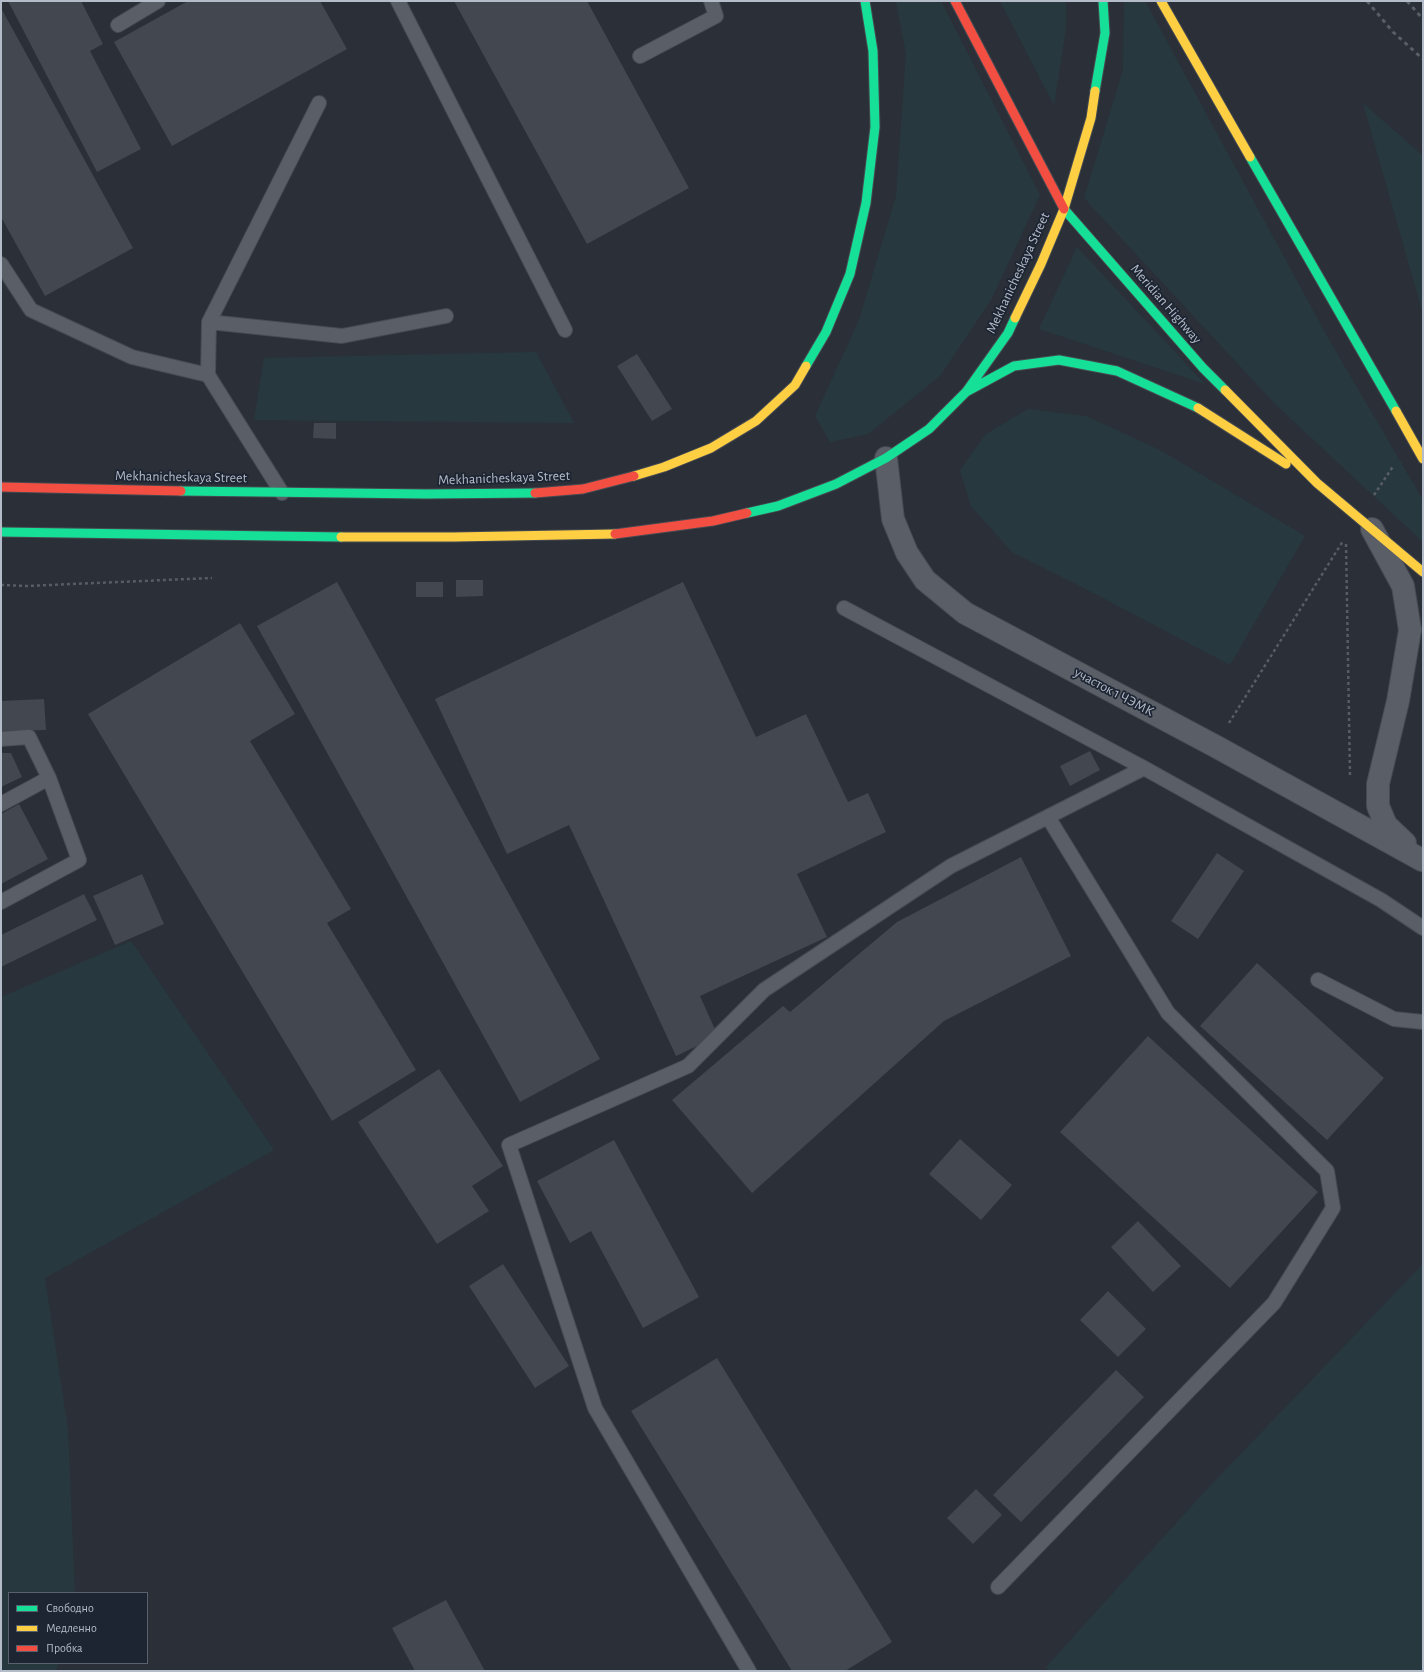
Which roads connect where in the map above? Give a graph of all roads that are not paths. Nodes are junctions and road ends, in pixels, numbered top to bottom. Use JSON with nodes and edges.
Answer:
{"nodes":[{"id":1,"x":158,"y":1,"type":"edge"},
{"id":2,"x":398,"y":1,"type":"edge"},
{"id":3,"x":711,"y":1,"type":"edge"},
{"id":4,"x":865,"y":1,"type":"edge"},
{"id":5,"x":955,"y":1,"type":"edge"},
{"id":6,"x":1103,"y":1,"type":"edge"},
{"id":7,"x":1161,"y":1,"type":"edge"},
{"id":8,"x":118,"y":25,"type":"dead end"},
{"id":9,"x":640,"y":56,"type":"dead end"},
{"id":10,"x":319,"y":104,"type":"dead end"},
{"id":11,"x":1064,"y":208,"type":"junction"},
{"id":12,"x":1,"y":264,"type":"edge"},
{"id":13,"x":446,"y":316,"type":"dead end"},
{"id":14,"x":209,"y":322,"type":"junction"},
{"id":15,"x":565,"y":330,"type":"dead end"},
{"id":16,"x":208,"y":375,"type":"junction"},
{"id":17,"x":966,"y":392,"type":"junction"},
{"id":18,"x":886,"y":458,"type":"junction"},
{"id":19,"x":1423,"y":459,"type":"edge"},
{"id":20,"x":1317,"y":483,"type":"junction"},
{"id":21,"x":1,"y":487,"type":"edge"},
{"id":22,"x":282,"y":493,"type":"junction"},
{"id":23,"x":1366,"y":523,"type":"junction"},
{"id":24,"x":1,"y":532,"type":"edge"},
{"id":25,"x":1423,"y":572,"type":"edge"},
{"id":26,"x":844,"y":608,"type":"dead end"},
{"id":27,"x":1,"y":739,"type":"edge"},
{"id":28,"x":1144,"y":768,"type":"junction"},
{"id":29,"x":49,"y":778,"type":"junction"},
{"id":30,"x":1,"y":804,"type":"edge"},
{"id":31,"x":1048,"y":816,"type":"junction"},
{"id":32,"x":1423,"y":860,"type":"edge"},
{"id":33,"x":1,"y":902,"type":"edge"},
{"id":34,"x":1423,"y":928,"type":"edge"},
{"id":35,"x":1318,"y":980,"type":"dead end"},
{"id":36,"x":1423,"y":1022,"type":"edge"},
{"id":37,"x":998,"y":1587,"type":"dead end"},
{"id":38,"x":749,"y":1671,"type":"edge"}],
"edges":[{"from":1,"to":8,"type":"lane"},
{"from":2,"to":15,"type":"lane"},
{"from":3,"to":9,"type":"lane"},
{"from":4,"to":22,"type":"main road","name":"Mekhanicheskaya Street"},
{"from":5,"to":11,"type":"main road","name":"Meridian Highway"},
{"from":6,"to":11,"type":"main road","name":"Mekhanicheskaya Street"},
{"from":7,"to":19,"type":"main road"},
{"from":10,"to":14,"type":"lane"},
{"from":11,"to":17,"type":"main road","name":"Mekhanicheskaya Street"},
{"from":11,"to":20,"type":"main road","name":"Meridian Highway"},
{"from":12,"to":16,"type":"lane"},
{"from":13,"to":14,"type":"lane"},
{"from":14,"to":16,"type":"lane"},
{"from":16,"to":22,"type":"lane"},
{"from":17,"to":18,"type":"main road","name":"Mekhanicheskaya Street"},
{"from":17,"to":20,"type":"main road"},
{"from":18,"to":24,"type":"main road","name":"Mekhanicheskaya Street"},
{"from":18,"to":32,"type":"street","name":"участок 1 ЧЭМК"},
{"from":20,"to":23,"type":"main road","name":"Meridian Highway"},
{"from":21,"to":22,"type":"main road","name":"Mekhanicheskaya Street"},
{"from":23,"to":25,"type":"main road","name":"Meridian Highway"},
{"from":23,"to":32,"type":"street","name":"участок 1 ЧЭМК"},
{"from":26,"to":28,"type":"lane"},
{"from":27,"to":29,"type":"lane"},
{"from":28,"to":31,"type":"lane"},
{"from":28,"to":34,"type":"lane"},
{"from":29,"to":30,"type":"lane"},
{"from":29,"to":33,"type":"lane"},
{"from":31,"to":37,"type":"lane"},
{"from":31,"to":38,"type":"lane"},
{"from":35,"to":36,"type":"lane"}]}
